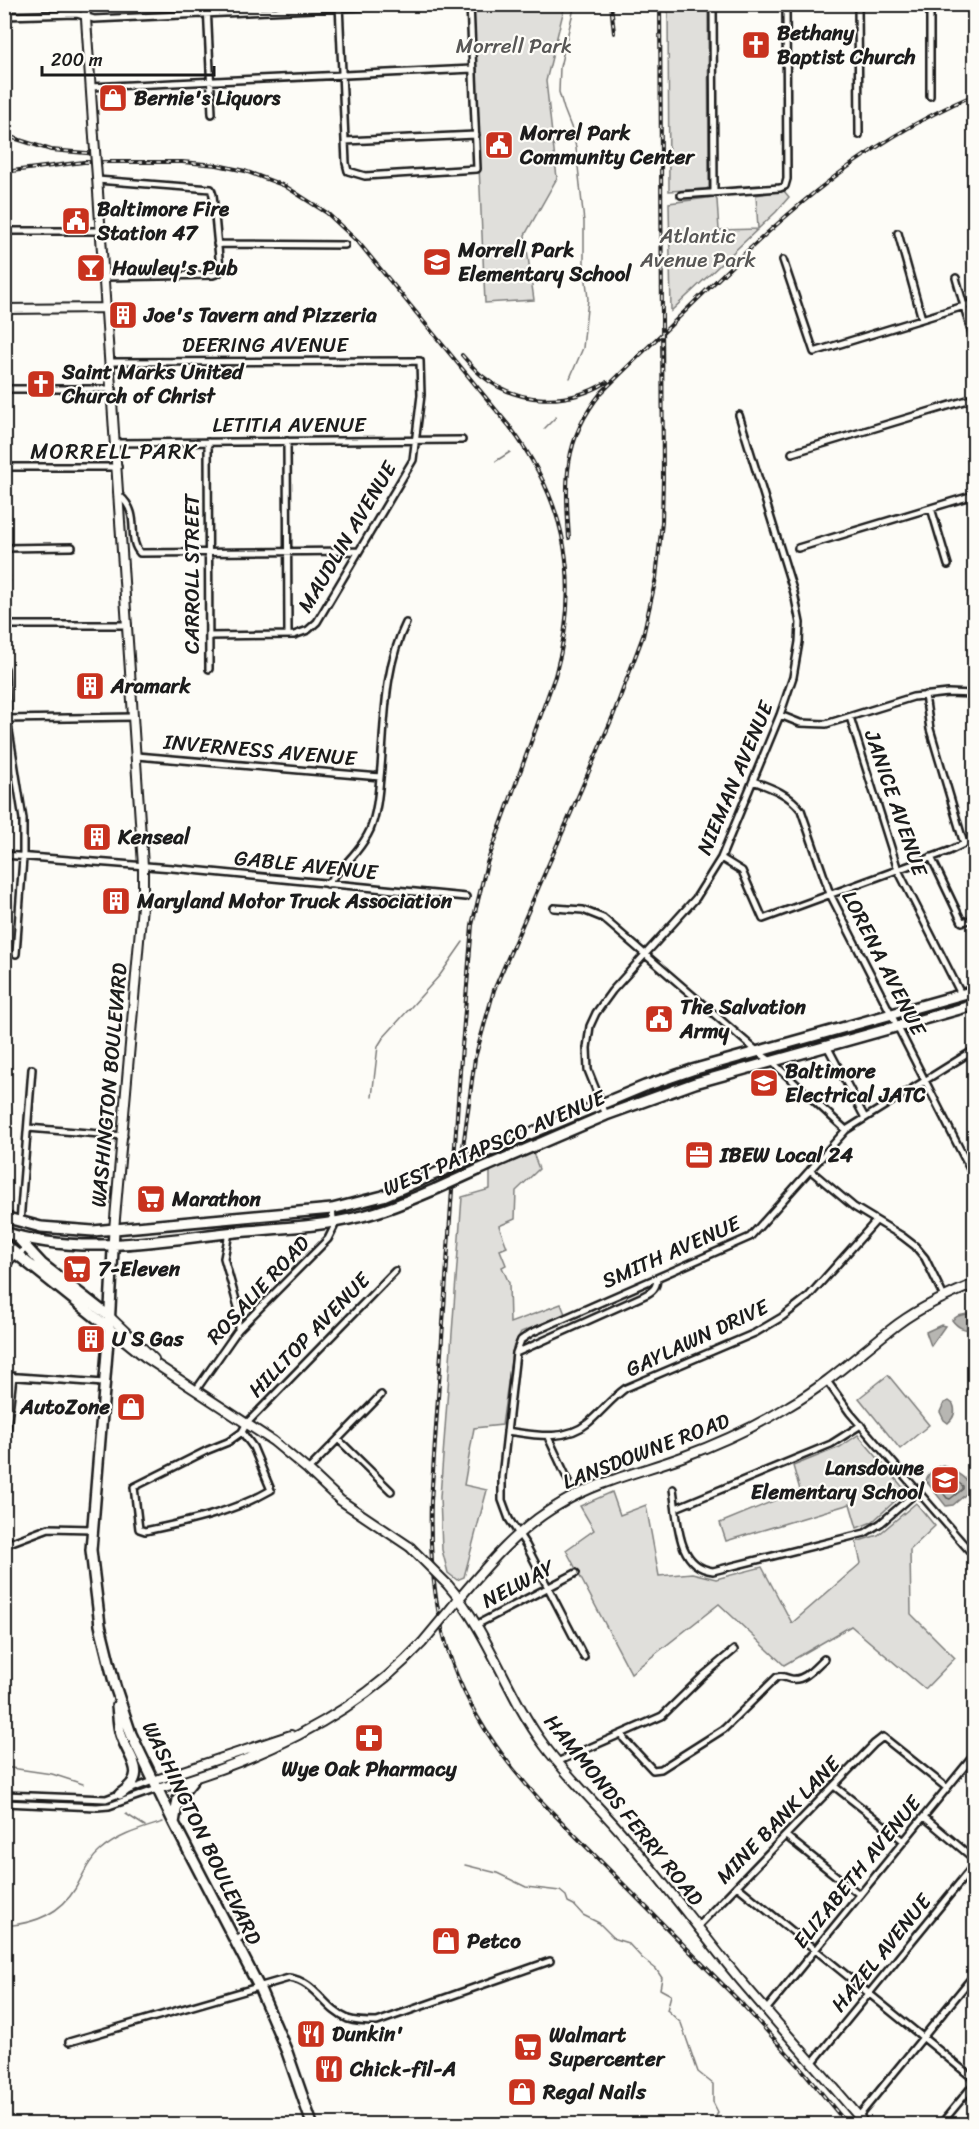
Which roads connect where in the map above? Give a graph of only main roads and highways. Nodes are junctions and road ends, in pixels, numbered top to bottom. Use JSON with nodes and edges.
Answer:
{"nodes":[{"id":1,"x":975,"y":991,"type":"edge"},
{"id":2,"x":975,"y":1005,"type":"edge"},
{"id":3,"x":4,"y":1217,"type":"edge"},
{"id":4,"x":20,"y":1222,"type":"junction"},
{"id":5,"x":114,"y":1230,"type":"junction"},
{"id":6,"x":4,"y":1232,"type":"edge"},
{"id":7,"x":16,"y":1236,"type":"junction"},
{"id":8,"x":4,"y":1244,"type":"edge"},
{"id":9,"x":114,"y":1244,"type":"junction"},
{"id":10,"x":22,"y":1251,"type":"junction"},
{"id":11,"x":110,"y":1317,"type":"junction"},
{"id":12,"x":109,"y":1328,"type":"junction"},
{"id":13,"x":115,"y":1686,"type":"junction"},
{"id":14,"x":194,"y":1779,"type":"road end"},
{"id":15,"x":120,"y":1794,"type":"road end"},
{"id":16,"x":174,"y":1823,"type":"junction"},
{"id":17,"x":312,"y":2124,"type":"edge"}],
"edges":[{"from":1,"to":5,"type":"main road","name":"WEST PATAPSCO AVENUE","bridge":true},
{"from":2,"to":9,"type":"main road","name":"WEST PATAPSCO AVENUE","bridge":true},
{"from":3,"to":4,"type":"main road","name":"WEST PATAPSCO AVENUE"},
{"from":4,"to":5,"type":"main road","name":"WEST PATAPSCO AVENUE"},
{"from":4,"to":7,"type":"main road"},
{"from":5,"to":9,"type":"main road","name":"WASHINGTON BOULEVARD"},
{"from":6,"to":7,"type":"main road","name":"WEST PATAPSCO AVENUE"},
{"from":7,"to":9,"type":"main road","name":"WEST PATAPSCO AVENUE"},
{"from":7,"to":10,"type":"main road"},
{"from":8,"to":10,"type":"main road"},
{"from":9,"to":11,"type":"main road","name":"WASHINGTON BOULEVARD"},
{"from":10,"to":11,"type":"main road"},
{"from":10,"to":12,"type":"main road"},
{"from":11,"to":12,"type":"main road","name":"WASHINGTON BOULEVARD"},
{"from":12,"to":13,"type":"main road","name":"WASHINGTON BOULEVARD"},
{"from":13,"to":15,"type":"main road"},
{"from":13,"to":16,"type":"main road","name":"WASHINGTON BOULEVARD"},
{"from":14,"to":16,"type":"main road"},
{"from":16,"to":17,"type":"main road","name":"WASHINGTON BOULEVARD"}]}
